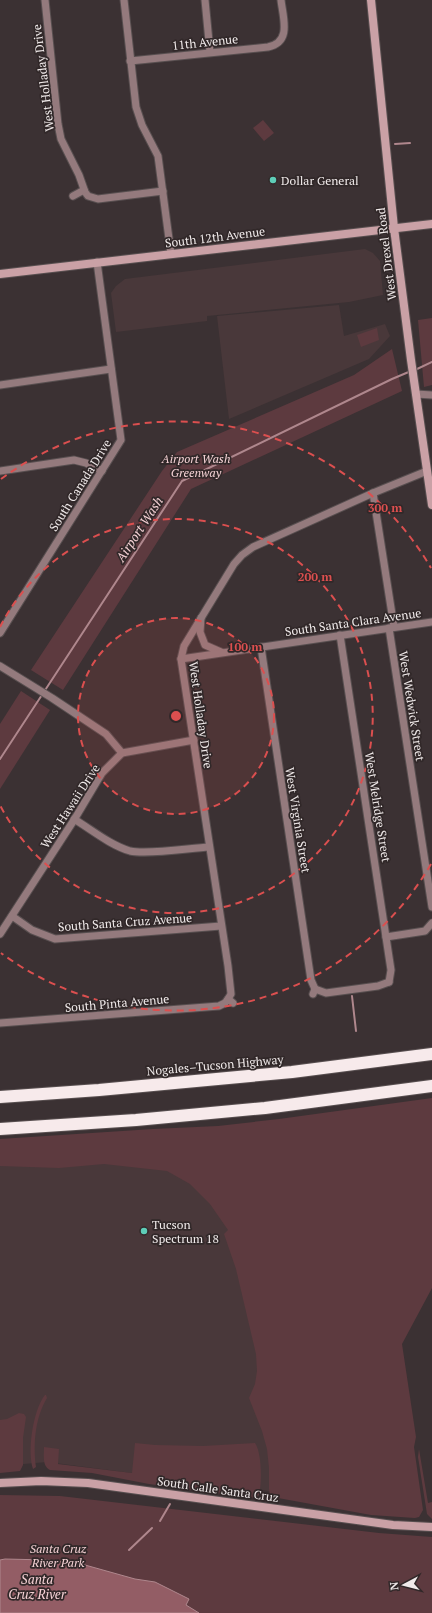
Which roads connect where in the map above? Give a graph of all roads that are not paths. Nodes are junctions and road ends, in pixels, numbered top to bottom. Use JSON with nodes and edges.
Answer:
{"nodes":[{"id":1,"x":45,"y":0,"type":"edge"},
{"id":2,"x":124,"y":0,"type":"edge"},
{"id":3,"x":205,"y":0,"type":"edge"},
{"id":4,"x":281,"y":0,"type":"edge"},
{"id":5,"x":371,"y":0,"type":"edge"},
{"id":6,"x":210,"y":52,"type":"junction"},
{"id":7,"x":130,"y":61,"type":"junction"},
{"id":8,"x":163,"y":191,"type":"junction"},
{"id":9,"x":86,"y":193,"type":"junction"},
{"id":10,"x":73,"y":196,"type":"dead end"},
{"id":11,"x":432,"y":224,"type":"edge"},
{"id":12,"x":394,"y":228,"type":"junction"},
{"id":13,"x":171,"y":254,"type":"junction"},
{"id":14,"x":97,"y":262,"type":"junction"},
{"id":15,"x":0,"y":272,"type":"edge"},
{"id":16,"x":112,"y":369,"type":"junction"},
{"id":17,"x":0,"y":385,"type":"edge"},
{"id":18,"x":416,"y":394,"type":"junction"},
{"id":19,"x":432,"y":395,"type":"edge"},
{"id":20,"x":0,"y":470,"type":"edge"},
{"id":21,"x":102,"y":471,"type":"junction"},
{"id":22,"x":427,"y":471,"type":"junction"},
{"id":23,"x":373,"y":493,"type":"junction"},
{"id":24,"x":432,"y":504,"type":"edge"},
{"id":25,"x":201,"y":616,"type":"junction"},
{"id":26,"x":432,"y":622,"type":"edge"},
{"id":27,"x":391,"y":628,"type":"junction"},
{"id":28,"x":0,"y":632,"type":"edge"},
{"id":29,"x":340,"y":635,"type":"junction"},
{"id":30,"x":261,"y":647,"type":"junction"},
{"id":31,"x":223,"y":653,"type":"junction"},
{"id":32,"x":181,"y":659,"type":"junction"},
{"id":33,"x":0,"y":666,"type":"edge"},
{"id":34,"x":194,"y":740,"type":"junction"},
{"id":35,"x":122,"y":753,"type":"junction"},
{"id":36,"x":74,"y":819,"type":"junction"},
{"id":37,"x":210,"y":847,"type":"junction"},
{"id":38,"x":432,"y":907,"type":"edge"},
{"id":39,"x":12,"y":916,"type":"junction"},
{"id":40,"x":221,"y":926,"type":"junction"},
{"id":41,"x":431,"y":926,"type":"edge"},
{"id":42,"x":0,"y":934,"type":"edge"},
{"id":43,"x":386,"y":937,"type":"junction"},
{"id":44,"x":391,"y":984,"type":"joint"},
{"id":45,"x":230,"y":1001,"type":"joint"},
{"id":46,"x":0,"y":1023,"type":"edge"},
{"id":47,"x":432,"y":1054,"type":"edge"},
{"id":48,"x":432,"y":1086,"type":"edge"},
{"id":49,"x":0,"y":1097,"type":"edge"},
{"id":50,"x":0,"y":1129,"type":"edge"},
{"id":51,"x":0,"y":1483,"type":"edge"},
{"id":52,"x":432,"y":1527,"type":"edge"}],
"edges":[{"from":1,"to":9,"type":"street","name":"West Holladay Drive"},
{"from":2,"to":7,"type":"street"},
{"from":3,"to":6,"type":"street"},
{"from":4,"to":6,"type":"street","name":"11th Avenue"},
{"from":5,"to":12,"type":"street","name":"West Drexel Road"},
{"from":6,"to":7,"type":"street","name":"11th Avenue"},
{"from":7,"to":8,"type":"street"},
{"from":8,"to":9,"type":"street"},
{"from":8,"to":13,"type":"street"},
{"from":9,"to":10,"type":"street"},
{"from":11,"to":12,"type":"street","name":"South 12th Avenue"},
{"from":12,"to":13,"type":"street","name":"South 12th Avenue"},
{"from":12,"to":18,"type":"street","name":"West Drexel Road"},
{"from":13,"to":14,"type":"street","name":"South 12th Avenue"},
{"from":14,"to":15,"type":"street","name":"South 12th Avenue"},
{"from":14,"to":16,"type":"street","name":"South Canada Drive"},
{"from":16,"to":17,"type":"street"},
{"from":16,"to":21,"type":"street","name":"South Canada Drive"},
{"from":18,"to":19,"type":"street"},
{"from":18,"to":22,"type":"street","name":"West Drexel Road"},
{"from":20,"to":21,"type":"street"},
{"from":21,"to":28,"type":"street","name":"South Canada Drive"},
{"from":22,"to":23,"type":"street","name":"West Holladay Drive"},
{"from":22,"to":24,"type":"street","name":"West Drexel Road"},
{"from":23,"to":25,"type":"street","name":"West Holladay Drive"},
{"from":23,"to":27,"type":"street","name":"West Wedwick Street"},
{"from":25,"to":31,"type":"street"},
{"from":25,"to":32,"type":"street","name":"West Holladay Drive"},
{"from":26,"to":27,"type":"street","name":"South Santa Clara Avenue"},
{"from":27,"to":29,"type":"street","name":"South Santa Clara Avenue"},
{"from":27,"to":38,"type":"street","name":"West Wedwick Street"},
{"from":29,"to":30,"type":"street","name":"South Santa Clara Avenue"},
{"from":29,"to":43,"type":"street","name":"West Melridge Street"},
{"from":30,"to":31,"type":"street","name":"South Santa Clara Avenue"},
{"from":30,"to":44,"type":"street","name":"West Virginia Street"},
{"from":31,"to":32,"type":"street","name":"South Santa Clara Avenue"},
{"from":32,"to":34,"type":"street","name":"West Holladay Drive"},
{"from":33,"to":35,"type":"street"},
{"from":34,"to":35,"type":"street"},
{"from":34,"to":37,"type":"street","name":"West Holladay Drive"},
{"from":35,"to":36,"type":"street","name":"West Hawaii Drive"},
{"from":36,"to":37,"type":"street"},
{"from":36,"to":39,"type":"street","name":"West Hawaii Drive"},
{"from":37,"to":40,"type":"street","name":"West Holladay Drive"},
{"from":39,"to":40,"type":"street","name":"South Santa Cruz Avenue"},
{"from":39,"to":42,"type":"street","name":"West Hawaii Drive"},
{"from":40,"to":45,"type":"street","name":"West Holladay Drive"},
{"from":41,"to":43,"type":"street"},
{"from":43,"to":44,"type":"street","name":"West Melridge Street"},
{"from":45,"to":46,"type":"street","name":"South Pinta Avenue"},
{"from":47,"to":49,"type":"highway","name":"Nogales–Tucson Highway"},
{"from":48,"to":50,"type":"highway"},
{"from":51,"to":52,"type":"street","name":"South Calle Santa Cruz"}]}
